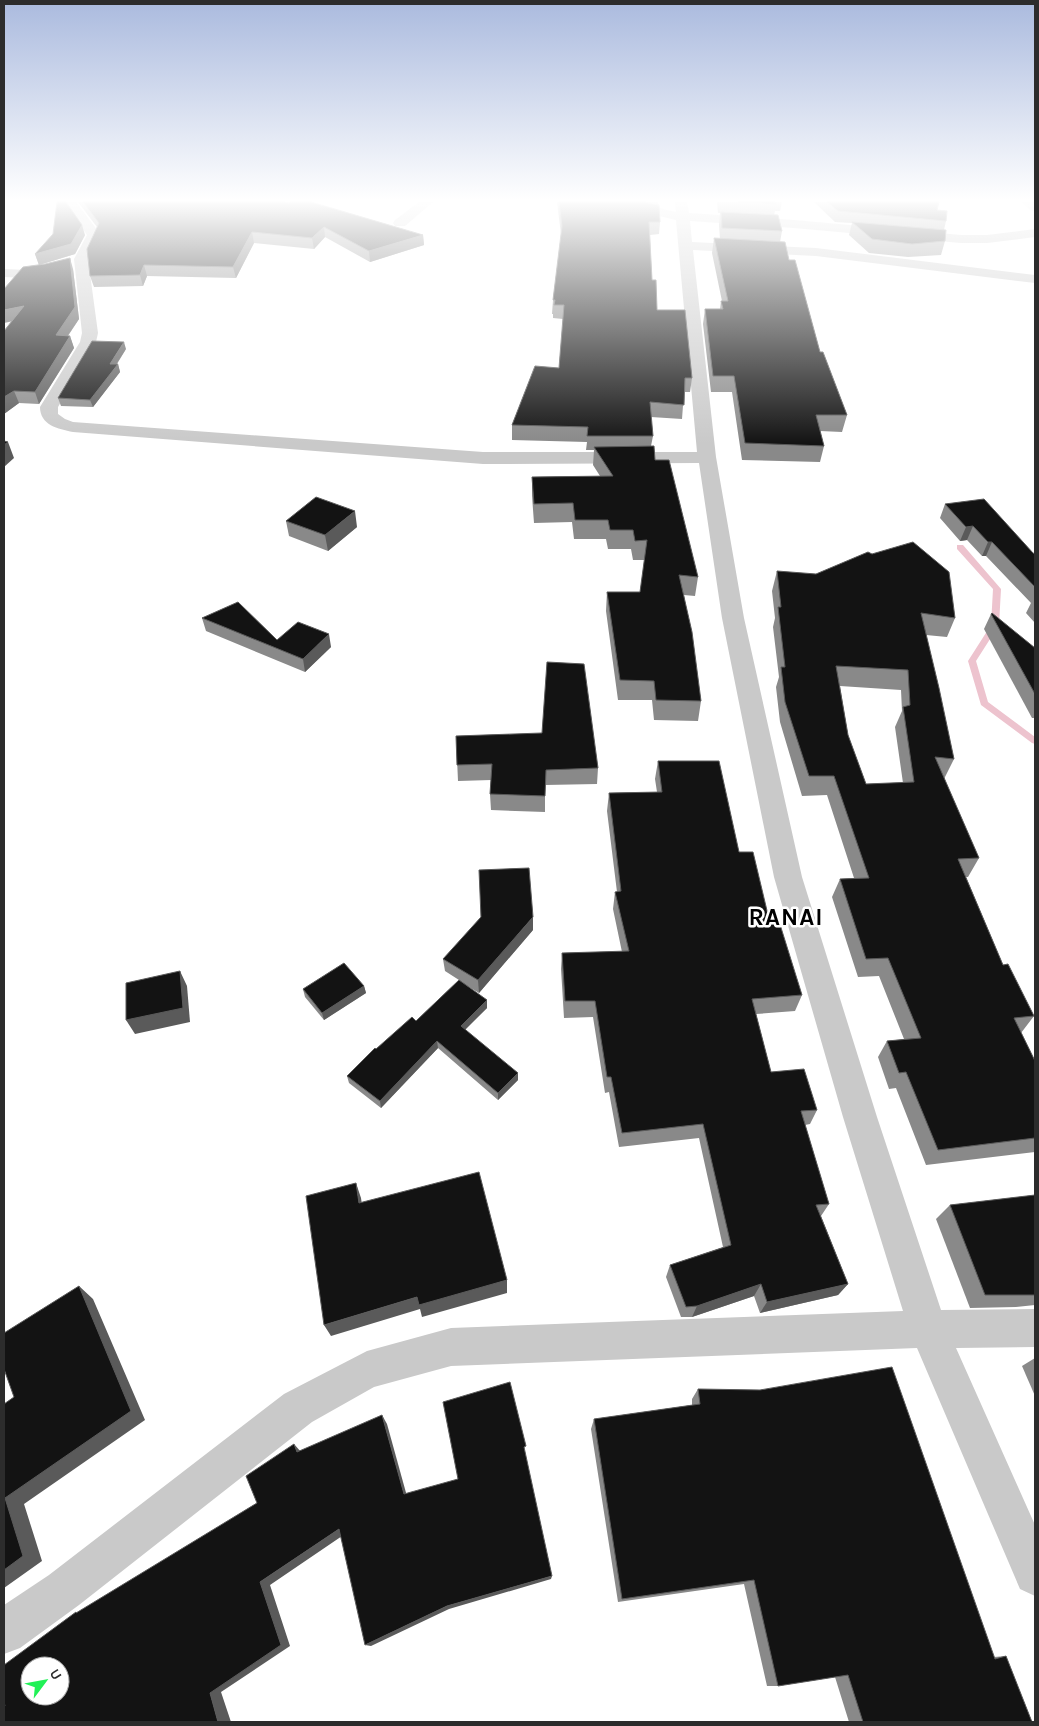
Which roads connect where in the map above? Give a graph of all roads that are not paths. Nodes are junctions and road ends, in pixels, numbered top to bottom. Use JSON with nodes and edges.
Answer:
{"nodes":[{"id":1,"x":84,"y":283,"type":"edge"},
{"id":2,"x":690,"y":283,"type":"edge"},
{"id":3,"x":707,"y":457,"type":"junction"},
{"id":4,"x":1035,"y":1328,"type":"edge"},
{"id":5,"x":928,"y":1329,"type":"junction"},
{"id":6,"x":1035,"y":1574,"type":"edge"},
{"id":7,"x":4,"y":1632,"type":"edge"}],
"edges":[{"from":1,"to":3,"type":"street"},
{"from":2,"to":3,"type":"street"},
{"from":3,"to":5,"type":"street"},
{"from":4,"to":5,"type":"street"},
{"from":5,"to":6,"type":"street"},
{"from":5,"to":7,"type":"street"}]}
